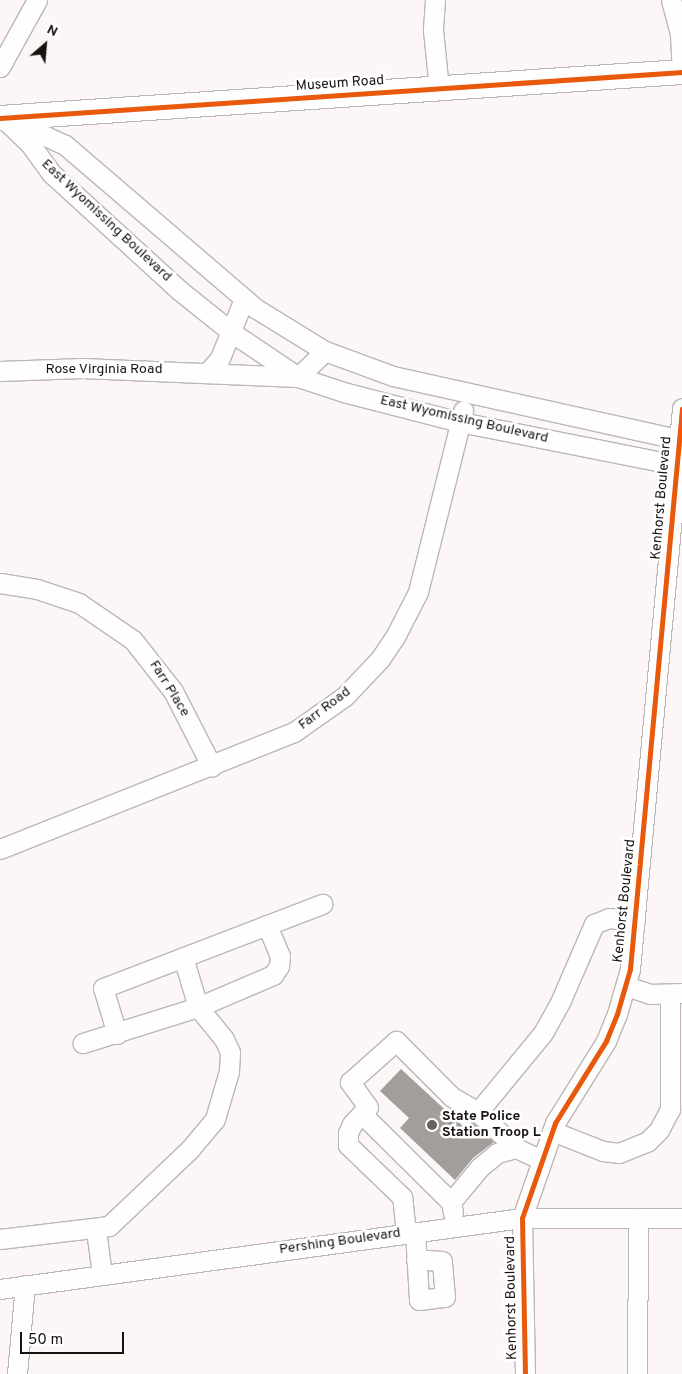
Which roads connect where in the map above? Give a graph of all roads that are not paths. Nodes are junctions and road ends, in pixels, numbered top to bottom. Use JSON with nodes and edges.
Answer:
{"nodes":[{"id":1,"x":36,"y":0,"type":"edge"},
{"id":2,"x":435,"y":0,"type":"edge"},
{"id":3,"x":671,"y":0,"type":"edge"},
{"id":4,"x":0,"y":67,"type":"edge"},
{"id":5,"x":682,"y":72,"type":"edge"},
{"id":6,"x":439,"y":89,"type":"junction"},
{"id":7,"x":2,"y":117,"type":"edge"},
{"id":8,"x":244,"y":299,"type":"junction"},
{"id":9,"x":230,"y":331,"type":"junction"},
{"id":10,"x":325,"y":350,"type":"junction"},
{"id":11,"x":0,"y":372,"type":"edge"},
{"id":12,"x":208,"y":372,"type":"junction"},
{"id":13,"x":298,"y":377,"type":"junction"},
{"id":14,"x":468,"y":395,"type":"junction"},
{"id":15,"x":682,"y":408,"type":"edge"},
{"id":16,"x":460,"y":422,"type":"junction"},
{"id":17,"x":681,"y":440,"type":"edge"},
{"id":18,"x":679,"y":465,"type":"edge"},
{"id":19,"x":0,"y":583,"type":"edge"},
{"id":20,"x":212,"y":767,"type":"junction"},
{"id":21,"x":0,"y":849,"type":"edge"},
{"id":22,"x":322,"y":904,"type":"dead end"},
{"id":23,"x":635,"y":921,"type":"junction"},
{"id":24,"x":267,"y":925,"type":"junction"},
{"id":25,"x":183,"y":958,"type":"junction"},
{"id":26,"x":626,"y":986,"type":"junction"},
{"id":27,"x":676,"y":994,"type":"edge"},
{"id":28,"x":198,"y":1007,"type":"junction"},
{"id":29,"x":117,"y":1034,"type":"junction"},
{"id":30,"x":83,"y":1043,"type":"dead end"},
{"id":31,"x":478,"y":1112,"type":"junction"},
{"id":32,"x":362,"y":1114,"type":"junction"},
{"id":33,"x":552,"y":1131,"type":"junction"},
{"id":34,"x":516,"y":1148,"type":"junction"},
{"id":35,"x":540,"y":1159,"type":"junction"},
{"id":36,"x":432,"y":1186,"type":"junction"},
{"id":37,"x":402,"y":1197,"type":"junction"},
{"id":38,"x":451,"y":1202,"type":"junction"},
{"id":39,"x":522,"y":1218,"type":"junction"},
{"id":40,"x":682,"y":1218,"type":"edge"},
{"id":41,"x":638,"y":1219,"type":"junction"},
{"id":42,"x":456,"y":1227,"type":"junction"},
{"id":43,"x":96,"y":1230,"type":"junction"},
{"id":44,"x":410,"y":1233,"type":"junction"},
{"id":45,"x":0,"y":1239,"type":"edge"},
{"id":46,"x":416,"y":1259,"type":"junction"},
{"id":47,"x":102,"y":1274,"type":"junction"},
{"id":48,"x":25,"y":1285,"type":"junction"},
{"id":49,"x":0,"y":1289,"type":"edge"},
{"id":50,"x":17,"y":1374,"type":"edge"},
{"id":51,"x":525,"y":1374,"type":"edge"},
{"id":52,"x":637,"y":1374,"type":"edge"}],
"edges":[{"from":1,"to":4,"type":"street"},
{"from":2,"to":6,"type":"street"},
{"from":3,"to":5,"type":"street"},
{"from":5,"to":6,"type":"main road","name":"Museum Road"},
{"from":6,"to":7,"type":"main road","name":"Museum Road"},
{"from":7,"to":8,"type":"street","name":"East Wyomissing Boulevard"},
{"from":7,"to":9,"type":"street","name":"East Wyomissing Boulevard"},
{"from":8,"to":9,"type":"street"},
{"from":8,"to":10,"type":"street","name":"East Wyomissing Boulevard"},
{"from":9,"to":12,"type":"street"},
{"from":9,"to":13,"type":"street","name":"East Wyomissing Boulevard"},
{"from":10,"to":13,"type":"street"},
{"from":10,"to":14,"type":"street","name":"East Wyomissing Boulevard"},
{"from":11,"to":12,"type":"street","name":"Rose Virginia Road"},
{"from":12,"to":13,"type":"street","name":"Rose Virginia Road"},
{"from":13,"to":16,"type":"street","name":"East Wyomissing Boulevard"},
{"from":14,"to":16,"type":"street","name":"Farr Road"},
{"from":14,"to":17,"type":"street","name":"East Wyomissing Boulevard"},
{"from":15,"to":17,"type":"street","name":"Kenhorst Boulevard"},
{"from":16,"to":18,"type":"street","name":"East Wyomissing Boulevard"},
{"from":16,"to":20,"type":"street","name":"Farr Road"},
{"from":17,"to":18,"type":"street","name":"Kenhorst Boulevard"},
{"from":18,"to":23,"type":"street","name":"Kenhorst Boulevard"},
{"from":19,"to":20,"type":"street","name":"Farr Place"},
{"from":20,"to":21,"type":"street","name":"Farr Road"},
{"from":22,"to":24,"type":"street"},
{"from":23,"to":26,"type":"street","name":"Kenhorst Boulevard"},
{"from":23,"to":31,"type":"street"},
{"from":24,"to":25,"type":"street"},
{"from":24,"to":28,"type":"street"},
{"from":25,"to":28,"type":"street"},
{"from":25,"to":29,"type":"street"},
{"from":26,"to":27,"type":"street"},
{"from":26,"to":33,"type":"street","name":"Kenhorst Boulevard"},
{"from":27,"to":33,"type":"street"},
{"from":28,"to":29,"type":"street"},
{"from":28,"to":43,"type":"street"},
{"from":29,"to":30,"type":"street"},
{"from":31,"to":32,"type":"street"},
{"from":31,"to":34,"type":"street"},
{"from":32,"to":36,"type":"street"},
{"from":32,"to":37,"type":"street"},
{"from":33,"to":35,"type":"street","name":"Kenhorst Boulevard"},
{"from":34,"to":35,"type":"street"},
{"from":34,"to":38,"type":"street"},
{"from":35,"to":39,"type":"street","name":"Kenhorst Boulevard"},
{"from":36,"to":37,"type":"street"},
{"from":36,"to":38,"type":"street"},
{"from":37,"to":44,"type":"street"},
{"from":38,"to":42,"type":"street"},
{"from":39,"to":41,"type":"street","name":"Pershing Boulevard"},
{"from":39,"to":42,"type":"street","name":"Pershing Boulevard"},
{"from":39,"to":51,"type":"street","name":"Kenhorst Boulevard"},
{"from":40,"to":41,"type":"street","name":"Pershing Boulevard"},
{"from":41,"to":52,"type":"street"},
{"from":42,"to":44,"type":"street","name":"Pershing Boulevard"},
{"from":43,"to":45,"type":"street"},
{"from":43,"to":47,"type":"street"},
{"from":44,"to":46,"type":"street"},
{"from":44,"to":47,"type":"street","name":"Pershing Boulevard"},
{"from":46,"to":46,"type":"street"},
{"from":47,"to":48,"type":"street","name":"Pershing Boulevard"},
{"from":48,"to":49,"type":"street","name":"Pershing Boulevard"},
{"from":48,"to":50,"type":"street"}]}
